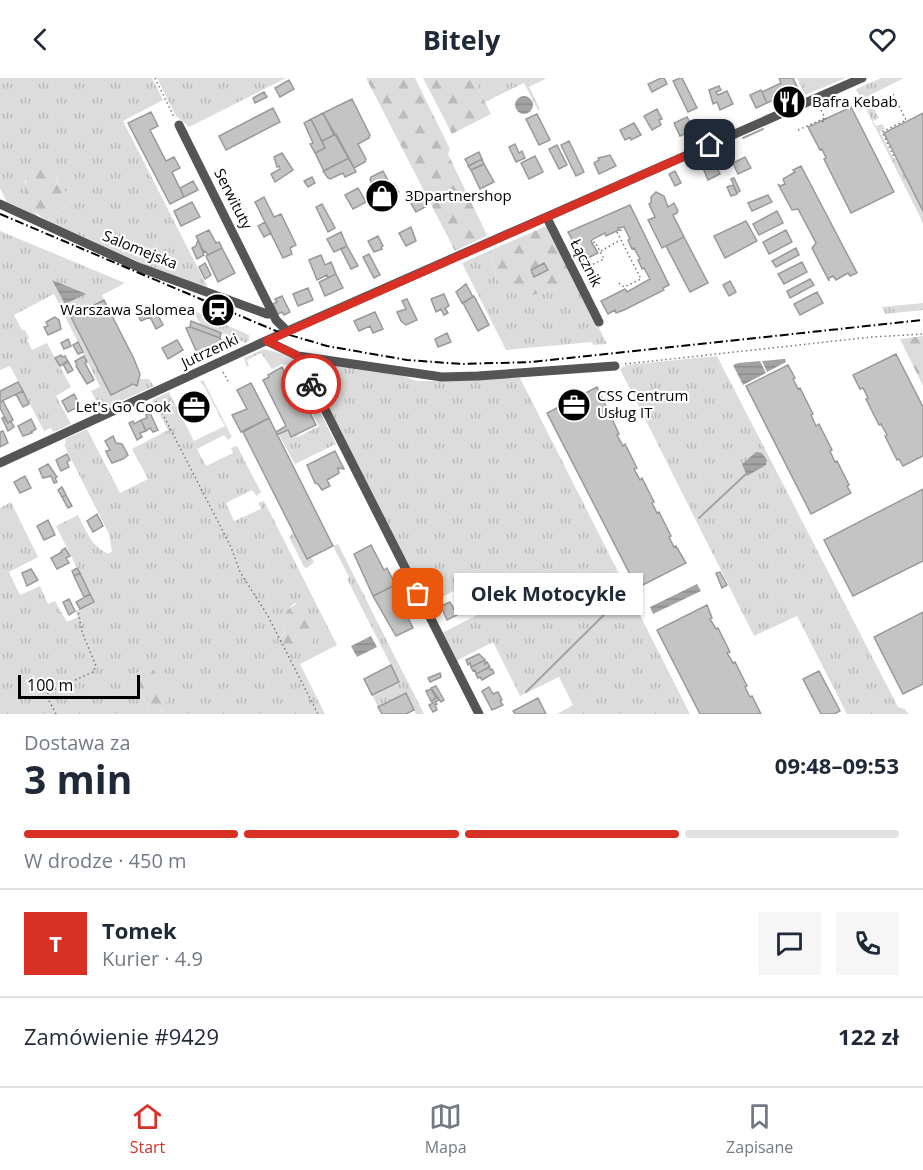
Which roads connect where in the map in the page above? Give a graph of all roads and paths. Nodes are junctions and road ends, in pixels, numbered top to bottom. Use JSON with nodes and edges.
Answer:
{"nodes":[{"id":1,"x":155,"y":78,"type":"edge"},
{"id":2,"x":862,"y":78,"type":"edge"},
{"id":3,"x":893,"y":94,"type":"dead end"},
{"id":4,"x":818,"y":103,"type":"dead end"},
{"id":5,"x":825,"y":118,"type":"junction"},
{"id":6,"x":822,"y":122,"type":"dead end"},
{"id":7,"x":178,"y":126,"type":"joint"},
{"id":8,"x":798,"y":130,"type":"dead end"},
{"id":9,"x":894,"y":157,"type":"dead end"},
{"id":10,"x":0,"y":204,"type":"edge"},
{"id":11,"x":547,"y":218,"type":"junction"},
{"id":12,"x":619,"y":227,"type":"dead end"},
{"id":13,"x":621,"y":240,"type":"junction"},
{"id":14,"x":592,"y":243,"type":"dead end"},
{"id":15,"x":631,"y":247,"type":"dead end"},
{"id":16,"x":626,"y":249,"type":"junction"},
{"id":17,"x":600,"y":251,"type":"junction"},
{"id":18,"x":639,"y":262,"type":"dead end"},
{"id":19,"x":634,"y":265,"type":"junction"},
{"id":20,"x":589,"y":266,"type":"dead end"},
{"id":21,"x":619,"y":283,"type":"dead end"},
{"id":22,"x":273,"y":314,"type":"junction"},
{"id":23,"x":599,"y":322,"type":"dead end"},
{"id":24,"x":287,"y":331,"type":"junction"},
{"id":25,"x":923,"y":334,"type":"edge"},
{"id":26,"x":267,"y":341,"type":"junction"},
{"id":27,"x":298,"y":356,"type":"junction"},
{"id":28,"x":615,"y":366,"type":"joint"},
{"id":29,"x":222,"y":371,"type":"dead end"},
{"id":30,"x":228,"y":381,"type":"dead end"},
{"id":31,"x":153,"y":394,"type":"junction"},
{"id":32,"x":0,"y":463,"type":"edge"},
{"id":33,"x":78,"y":610,"type":"dead end"},
{"id":34,"x":56,"y":714,"type":"edge"},
{"id":35,"x":318,"y":714,"type":"edge"},
{"id":36,"x":479,"y":714,"type":"edge"}],
"edges":[{"from":1,"to":7,"type":"path"},
{"from":2,"to":11,"type":"street","name":"Jutrzenki"},
{"from":3,"to":9,"type":"path"},
{"from":4,"to":5,"type":"path"},
{"from":5,"to":6,"type":"path"},
{"from":5,"to":8,"type":"path"},
{"from":7,"to":22,"type":"street","name":"Serwituty"},
{"from":10,"to":22,"type":"street","name":"Salomejska"},
{"from":11,"to":23,"type":"street","name":"Łącznik"},
{"from":11,"to":24,"type":"street","name":"Jutrzenki"},
{"from":12,"to":13,"type":"path"},
{"from":13,"to":16,"type":"path"},
{"from":13,"to":17,"type":"path"},
{"from":14,"to":17,"type":"path"},
{"from":15,"to":16,"type":"path"},
{"from":16,"to":19,"type":"path"},
{"from":17,"to":20,"type":"path"},
{"from":18,"to":19,"type":"path"},
{"from":19,"to":21,"type":"path"},
{"from":22,"to":24,"type":"street","name":"Serwituty"},
{"from":24,"to":26,"type":"street","name":"Jutrzenki"},
{"from":25,"to":28,"type":"path"},
{"from":26,"to":27,"type":"street"},
{"from":26,"to":31,"type":"street","name":"Jutrzenki"},
{"from":27,"to":28,"type":"street"},
{"from":27,"to":36,"type":"street"},
{"from":29,"to":30,"type":"path"},
{"from":31,"to":32,"type":"street","name":"Jutrzenki"},
{"from":31,"to":35,"type":"path"},
{"from":33,"to":34,"type":"path"}]}
